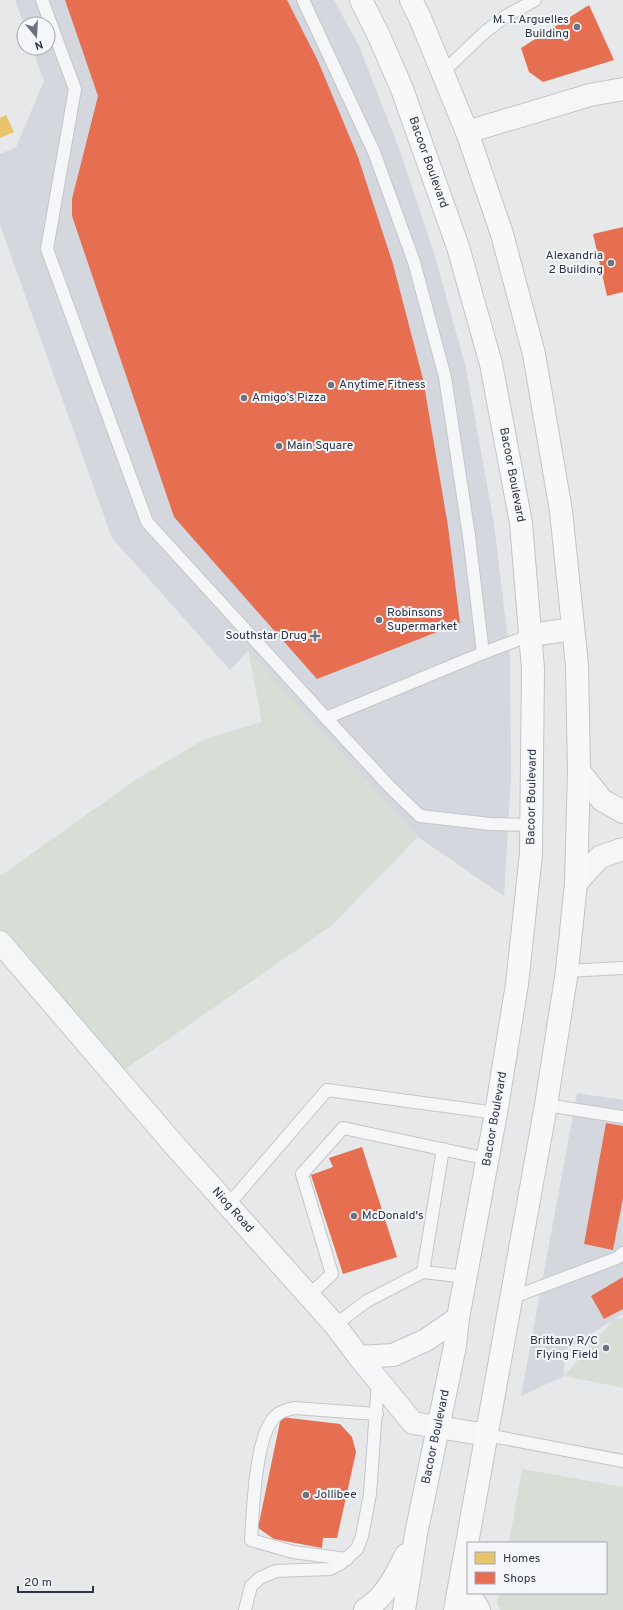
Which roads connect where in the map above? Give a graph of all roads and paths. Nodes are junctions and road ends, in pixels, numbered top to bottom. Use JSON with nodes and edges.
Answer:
{"nodes":[{"id":1,"x":42,"y":0,"type":"edge"},
{"id":2,"x":303,"y":0,"type":"edge"},
{"id":3,"x":361,"y":0,"type":"edge"},
{"id":4,"x":411,"y":0,"type":"edge"},
{"id":5,"x":535,"y":0,"type":"edge"},
{"id":6,"x":443,"y":72,"type":"junction"},
{"id":7,"x":623,"y":88,"type":"edge"},
{"id":8,"x":467,"y":132,"type":"junction"},
{"id":9,"x":573,"y":629,"type":"junction"},
{"id":10,"x":530,"y":635,"type":"junction"},
{"id":11,"x":483,"y":653,"type":"junction"},
{"id":12,"x":326,"y":718,"type":"junction"},
{"id":13,"x":579,"y":771,"type":"junction"},
{"id":14,"x":623,"y":812,"type":"edge"},
{"id":15,"x":532,"y":825,"type":"junction"},
{"id":16,"x":623,"y":849,"type":"edge"},
{"id":17,"x":576,"y":883,"type":"junction"},
{"id":18,"x":0,"y":942,"type":"edge"},
{"id":19,"x":623,"y":968,"type":"edge"},
{"id":20,"x":567,"y":971,"type":"junction"},
{"id":21,"x":546,"y":1105,"type":"junction"},
{"id":22,"x":496,"y":1113,"type":"junction"},
{"id":23,"x":623,"y":1117,"type":"edge"},
{"id":24,"x":443,"y":1149,"type":"junction"},
{"id":25,"x":488,"y":1159,"type":"junction"},
{"id":26,"x":228,"y":1205,"type":"junction"},
{"id":27,"x":623,"y":1253,"type":"edge"},
{"id":28,"x":423,"y":1272,"type":"junction"},
{"id":29,"x":467,"y":1277,"type":"junction"},
{"id":30,"x":309,"y":1295,"type":"junction"},
{"id":31,"x":511,"y":1298,"type":"junction"},
{"id":32,"x":458,"y":1318,"type":"junction"},
{"id":33,"x":335,"y":1325,"type":"junction"},
{"id":34,"x":359,"y":1357,"type":"junction"},
{"id":35,"x":378,"y":1380,"type":"junction"},
{"id":36,"x":377,"y":1414,"type":"junction"},
{"id":37,"x":439,"y":1427,"type":"junction"},
{"id":38,"x":487,"y":1435,"type":"junction"},
{"id":39,"x":623,"y":1461,"type":"edge"},
{"id":40,"x":416,"y":1534,"type":"junction"},
{"id":41,"x":472,"y":1542,"type":"edge"},
{"id":42,"x":347,"y":1559,"type":"junction"},
{"id":43,"x":466,"y":1587,"type":"edge"},
{"id":44,"x":470,"y":1594,"type":"edge"},
{"id":45,"x":245,"y":1610,"type":"edge"},
{"id":46,"x":365,"y":1610,"type":"edge"},
{"id":47,"x":404,"y":1610,"type":"edge"},
{"id":48,"x":454,"y":1610,"type":"edge"},
{"id":49,"x":479,"y":1610,"type":"edge"}],
"edges":[{"from":1,"to":12,"type":"lane"},
{"from":2,"to":11,"type":"lane"},
{"from":3,"to":10,"type":"main road","name":"Bacoor Boulevard"},
{"from":4,"to":6,"type":"main road"},
{"from":5,"to":6,"type":"lane"},
{"from":6,"to":8,"type":"main road"},
{"from":7,"to":8,"type":"street"},
{"from":8,"to":9,"type":"main road"},
{"from":9,"to":10,"type":"main road"},
{"from":9,"to":13,"type":"main road"},
{"from":10,"to":11,"type":"lane"},
{"from":10,"to":15,"type":"main road","name":"Bacoor Boulevard"},
{"from":11,"to":12,"type":"lane"},
{"from":12,"to":15,"type":"lane"},
{"from":13,"to":14,"type":"street"},
{"from":13,"to":17,"type":"main road"},
{"from":15,"to":22,"type":"main road","name":"Bacoor Boulevard"},
{"from":16,"to":17,"type":"street"},
{"from":17,"to":20,"type":"main road"},
{"from":18,"to":26,"type":"street","name":"Niog Road"},
{"from":19,"to":20,"type":"lane"},
{"from":20,"to":21,"type":"main road"},
{"from":21,"to":23,"type":"lane"},
{"from":21,"to":31,"type":"main road"},
{"from":22,"to":25,"type":"main road","name":"Bacoor Boulevard"},
{"from":22,"to":26,"type":"lane"},
{"from":24,"to":25,"type":"lane"},
{"from":24,"to":28,"type":"lane"},
{"from":24,"to":30,"type":"lane"},
{"from":25,"to":29,"type":"main road","name":"Bacoor Boulevard"},
{"from":26,"to":30,"type":"street","name":"Niog Road"},
{"from":27,"to":31,"type":"lane"},
{"from":28,"to":29,"type":"lane"},
{"from":28,"to":33,"type":"lane"},
{"from":29,"to":32,"type":"main road","name":"Bacoor Boulevard"},
{"from":30,"to":33,"type":"street","name":"Niog Road"},
{"from":31,"to":38,"type":"main road"},
{"from":32,"to":34,"type":"main road"},
{"from":32,"to":37,"type":"main road","name":"Bacoor Boulevard"},
{"from":33,"to":34,"type":"street","name":"Niog Road"},
{"from":34,"to":35,"type":"street","name":"Niog Road"},
{"from":35,"to":36,"type":"lane"},
{"from":35,"to":37,"type":"street","name":"Niog Road"},
{"from":36,"to":42,"type":"lane"},
{"from":36,"to":42,"type":"lane"},
{"from":37,"to":38,"type":"street","name":"Niog Road"},
{"from":37,"to":40,"type":"main road","name":"Bacoor Boulevard"},
{"from":38,"to":39,"type":"lane"},
{"from":38,"to":41,"type":"main road"},
{"from":40,"to":46,"type":"main road"},
{"from":40,"to":47,"type":"main road","name":"Bacoor Boulevard"},
{"from":42,"to":45,"type":"lane"},
{"from":43,"to":48,"type":"main road"},
{"from":44,"to":49,"type":"main road"}]}
